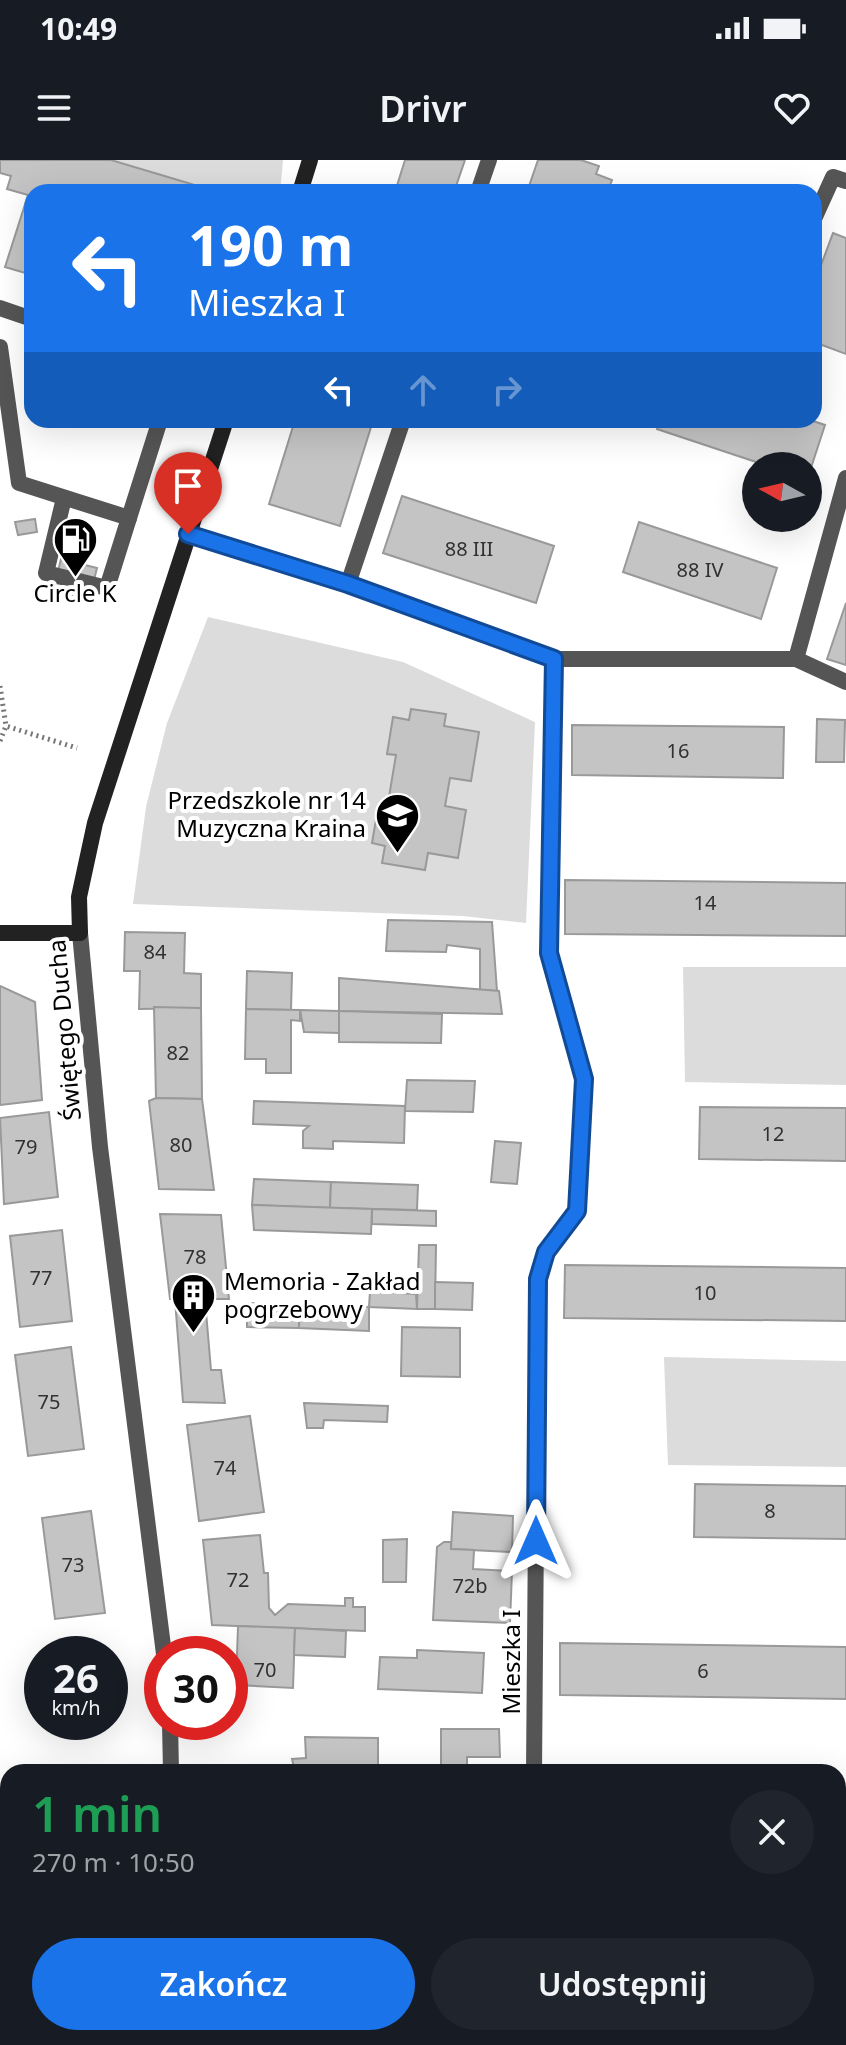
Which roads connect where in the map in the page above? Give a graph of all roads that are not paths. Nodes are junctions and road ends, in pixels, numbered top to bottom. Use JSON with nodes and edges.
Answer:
{"nodes":[{"id":1,"x":310,"y":160,"type":"edge"},
{"id":2,"x":489,"y":160,"type":"edge"},
{"id":3,"x":846,"y":181,"type":"edge"},
{"id":4,"x":302,"y":184,"type":"edge"},
{"id":5,"x":481,"y":184,"type":"edge"},
{"id":6,"x":822,"y":201,"type":"edge"},
{"id":7,"x":0,"y":308,"type":"edge"},
{"id":8,"x":24,"y":316,"type":"edge"},
{"id":9,"x":0,"y":347,"type":"edge"},
{"id":10,"x":157,"y":428,"type":"edge"},
{"id":11,"x":223,"y":428,"type":"edge"},
{"id":12,"x":400,"y":428,"type":"edge"},
{"id":13,"x":846,"y":478,"type":"edge"},
{"id":14,"x":64,"y":498,"type":"junction"},
{"id":15,"x":129,"y":518,"type":"junction"},
{"id":16,"x":188,"y":534,"type":"junction"},
{"id":17,"x":348,"y":584,"type":"junction"},
{"id":18,"x":554,"y":659,"type":"junction"},
{"id":19,"x":796,"y":659,"type":"junction"},
{"id":20,"x":846,"y":682,"type":"edge"},
{"id":21,"x":0,"y":933,"type":"edge"},
{"id":22,"x":80,"y":933,"type":"junction"},
{"id":23,"x":162,"y":1636,"type":"edge"},
{"id":24,"x":170,"y":1740,"type":"edge"},
{"id":25,"x":171,"y":1764,"type":"edge"},
{"id":26,"x":534,"y":1764,"type":"edge"}],
"edges":[{"from":1,"to":4,"type":"main road"},
{"from":2,"to":5,"type":"street"},
{"from":3,"to":6,"type":"street"},
{"from":7,"to":8,"type":"street"},
{"from":9,"to":14,"type":"street"},
{"from":10,"to":15,"type":"street"},
{"from":11,"to":16,"type":"main road","name":"Świętego Ducha"},
{"from":12,"to":17,"type":"street"},
{"from":13,"to":19,"type":"street"},
{"from":14,"to":15,"type":"street"},
{"from":14,"to":15,"type":"street"},
{"from":16,"to":17,"type":"street"},
{"from":16,"to":22,"type":"main road","name":"Świętego Ducha"},
{"from":17,"to":18,"type":"street"},
{"from":18,"to":19,"type":"street"},
{"from":18,"to":26,"type":"street","name":"Mieszka I"},
{"from":19,"to":20,"type":"street"},
{"from":21,"to":22,"type":"main road"},
{"from":22,"to":23,"type":"street","name":"Świętego Ducha"},
{"from":24,"to":25,"type":"street"}]}
